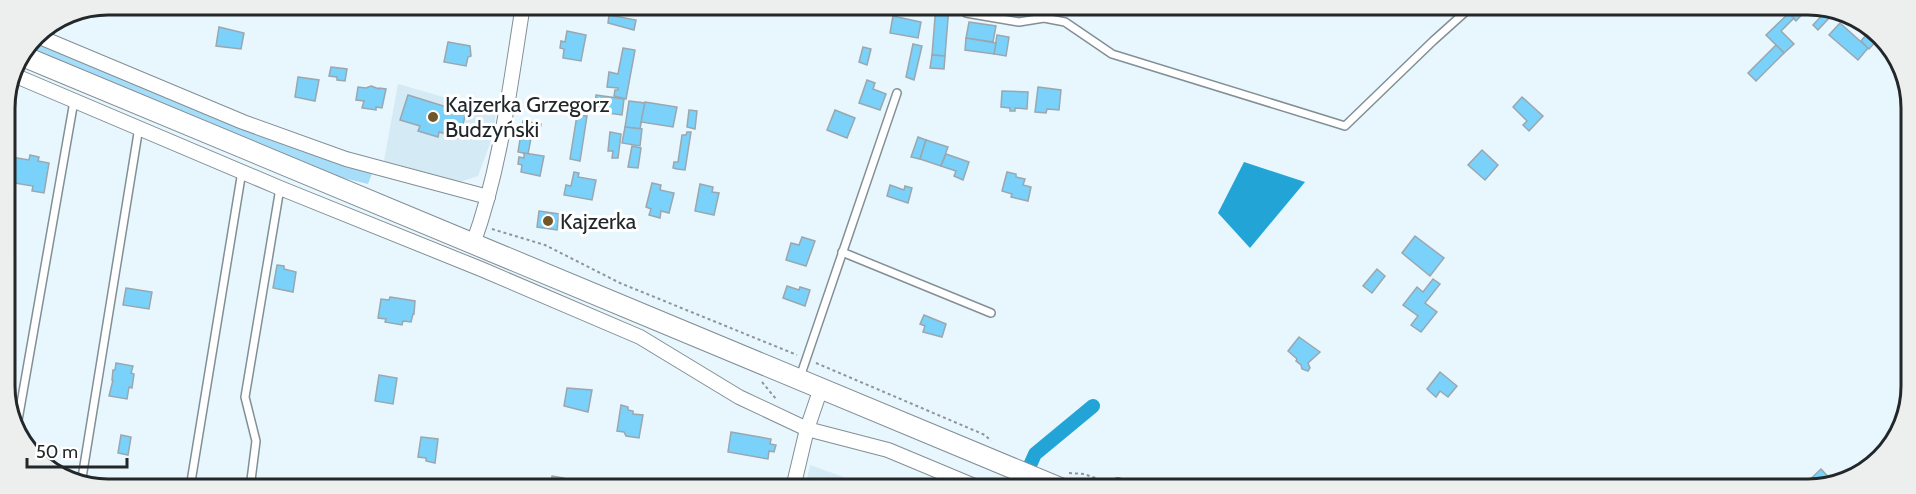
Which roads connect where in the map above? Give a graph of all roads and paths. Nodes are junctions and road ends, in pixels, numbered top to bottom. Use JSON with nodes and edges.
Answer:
{"nodes":[{"id":1,"x":521,"y":15,"type":"edge"},
{"id":2,"x":978,"y":15,"type":"edge"},
{"id":3,"x":1462,"y":15,"type":"edge"},
{"id":4,"x":46,"y":39,"type":"edge"},
{"id":5,"x":30,"y":59,"type":"edge"},
{"id":6,"x":21,"y":78,"type":"edge"},
{"id":7,"x":897,"y":93,"type":"dead end"},
{"id":8,"x":74,"y":99,"type":"junction"},
{"id":9,"x":139,"y":127,"type":"junction"},
{"id":10,"x":242,"y":171,"type":"junction"},
{"id":11,"x":280,"y":188,"type":"junction"},
{"id":12,"x":488,"y":197,"type":"junction"},
{"id":13,"x":480,"y":225,"type":"junction"},
{"id":14,"x":473,"y":244,"type":"junction"},
{"id":15,"x":843,"y":252,"type":"junction"},
{"id":16,"x":992,"y":313,"type":"dead end"},
{"id":17,"x":806,"y":359,"type":"junction"},
{"id":18,"x":758,"y":378,"type":"dead end"},
{"id":19,"x":799,"y":379,"type":"junction"},
{"id":20,"x":821,"y":388,"type":"junction"},
{"id":21,"x":19,"y":413,"type":"edge"},
{"id":22,"x":788,"y":421,"type":"junction"},
{"id":23,"x":807,"y":429,"type":"junction"},
{"id":24,"x":993,"y":443,"type":"dead end"},
{"id":25,"x":82,"y":475,"type":"edge"},
{"id":26,"x":191,"y":479,"type":"edge"},
{"id":27,"x":250,"y":479,"type":"edge"},
{"id":28,"x":796,"y":479,"type":"edge"},
{"id":29,"x":957,"y":479,"type":"edge"},
{"id":30,"x":1037,"y":479,"type":"edge"},
{"id":31,"x":1068,"y":479,"type":"edge"},
{"id":32,"x":1099,"y":479,"type":"edge"}],
"edges":[{"from":1,"to":12,"type":"street"},
{"from":2,"to":3,"type":"lane"},
{"from":4,"to":12,"type":"street"},
{"from":5,"to":14,"type":"main road"},
{"from":6,"to":8,"type":"street"},
{"from":7,"to":15,"type":"lane"},
{"from":8,"to":9,"type":"street"},
{"from":8,"to":21,"type":"lane"},
{"from":9,"to":10,"type":"street"},
{"from":9,"to":25,"type":"lane"},
{"from":10,"to":11,"type":"street"},
{"from":10,"to":26,"type":"lane"},
{"from":11,"to":22,"type":"street"},
{"from":11,"to":27,"type":"lane"},
{"from":12,"to":13,"type":"street"},
{"from":13,"to":14,"type":"street"},
{"from":13,"to":17,"type":"path"},
{"from":14,"to":19,"type":"main road"},
{"from":15,"to":16,"type":"lane"},
{"from":15,"to":17,"type":"lane"},
{"from":17,"to":19,"type":"lane"},
{"from":17,"to":24,"type":"path"},
{"from":18,"to":22,"type":"path"},
{"from":19,"to":20,"type":"main road"},
{"from":20,"to":23,"type":"street"},
{"from":20,"to":30,"type":"main road"},
{"from":22,"to":23,"type":"street"},
{"from":23,"to":28,"type":"street"},
{"from":23,"to":29,"type":"street"},
{"from":31,"to":32,"type":"path"}]}
